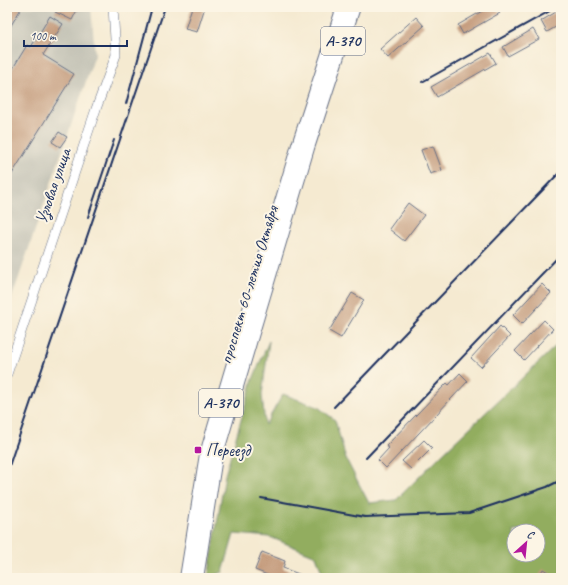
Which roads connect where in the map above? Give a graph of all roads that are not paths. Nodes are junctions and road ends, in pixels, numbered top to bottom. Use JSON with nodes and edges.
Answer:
{"nodes":[{"id":1,"x":113,"y":7,"type":"edge"},
{"id":2,"x":343,"y":7,"type":"edge"},
{"id":3,"x":354,"y":7,"type":"edge"},
{"id":4,"x":7,"y":374,"type":"edge"},
{"id":5,"x":186,"y":578,"type":"edge"},
{"id":6,"x":197,"y":578,"type":"edge"}],
"edges":[{"from":1,"to":4,"type":"street","name":"Узловая улица"},
{"from":2,"to":5,"type":"highway","name":"проспект 60-летия Октября","number":"А-370"},
{"from":3,"to":6,"type":"highway","name":"проспект 60-летия Октября","number":"А-370"}]}
